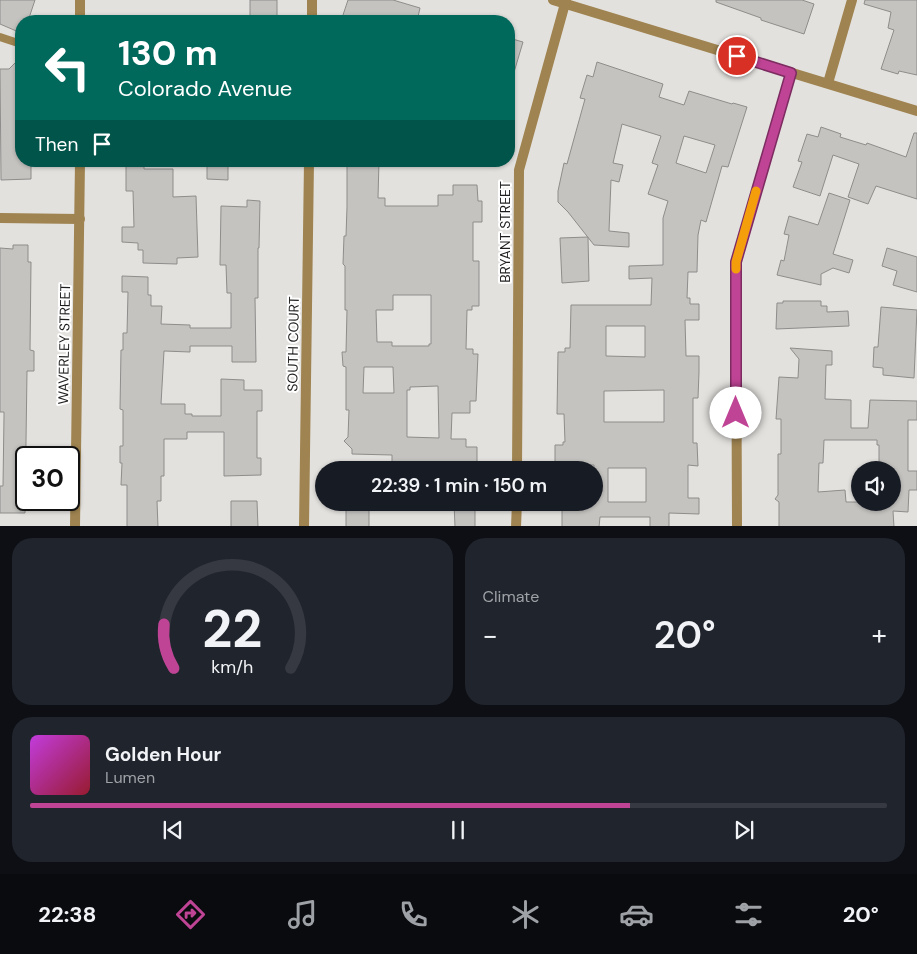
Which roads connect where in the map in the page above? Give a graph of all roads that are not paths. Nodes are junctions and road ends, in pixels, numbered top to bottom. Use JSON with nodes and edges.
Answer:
{"nodes":[{"id":1,"x":80,"y":0,"type":"edge"},
{"id":2,"x":312,"y":0,"type":"edge"},
{"id":3,"x":553,"y":0,"type":"edge"},
{"id":4,"x":852,"y":0,"type":"edge"},
{"id":5,"x":566,"y":2,"type":"edge"},
{"id":6,"x":80,"y":15,"type":"edge"},
{"id":7,"x":312,"y":15,"type":"edge"},
{"id":8,"x":0,"y":37,"type":"edge"},
{"id":9,"x":15,"y":42,"type":"edge"},
{"id":10,"x":791,"y":73,"type":"junction"},
{"id":11,"x":828,"y":83,"type":"junction"},
{"id":12,"x":917,"y":111,"type":"edge"},
{"id":13,"x":80,"y":167,"type":"edge"},
{"id":14,"x":310,"y":167,"type":"edge"},
{"id":15,"x":0,"y":218,"type":"edge"},
{"id":16,"x":80,"y":219,"type":"junction"},
{"id":17,"x":517,"y":461,"type":"edge"},
{"id":18,"x":517,"y":511,"type":"edge"},
{"id":19,"x":75,"y":526,"type":"edge"},
{"id":20,"x":304,"y":526,"type":"edge"},
{"id":21,"x":516,"y":526,"type":"edge"},
{"id":22,"x":737,"y":526,"type":"edge"}],
"edges":[{"from":1,"to":6,"type":"street"},
{"from":2,"to":7,"type":"street"},
{"from":3,"to":5,"type":"street"},
{"from":4,"to":11,"type":"street"},
{"from":5,"to":10,"type":"street"},
{"from":5,"to":17,"type":"street","name":"BRYANT STREET"},
{"from":8,"to":9,"type":"lane"},
{"from":10,"to":11,"type":"street"},
{"from":10,"to":22,"type":"street"},
{"from":11,"to":12,"type":"street"},
{"from":13,"to":16,"type":"street","name":"WAVERLEY STREET"},
{"from":14,"to":20,"type":"street","name":"SOUTH COURT"},
{"from":15,"to":16,"type":"street"},
{"from":16,"to":19,"type":"street","name":"WAVERLEY STREET"},
{"from":18,"to":21,"type":"street"}]}
